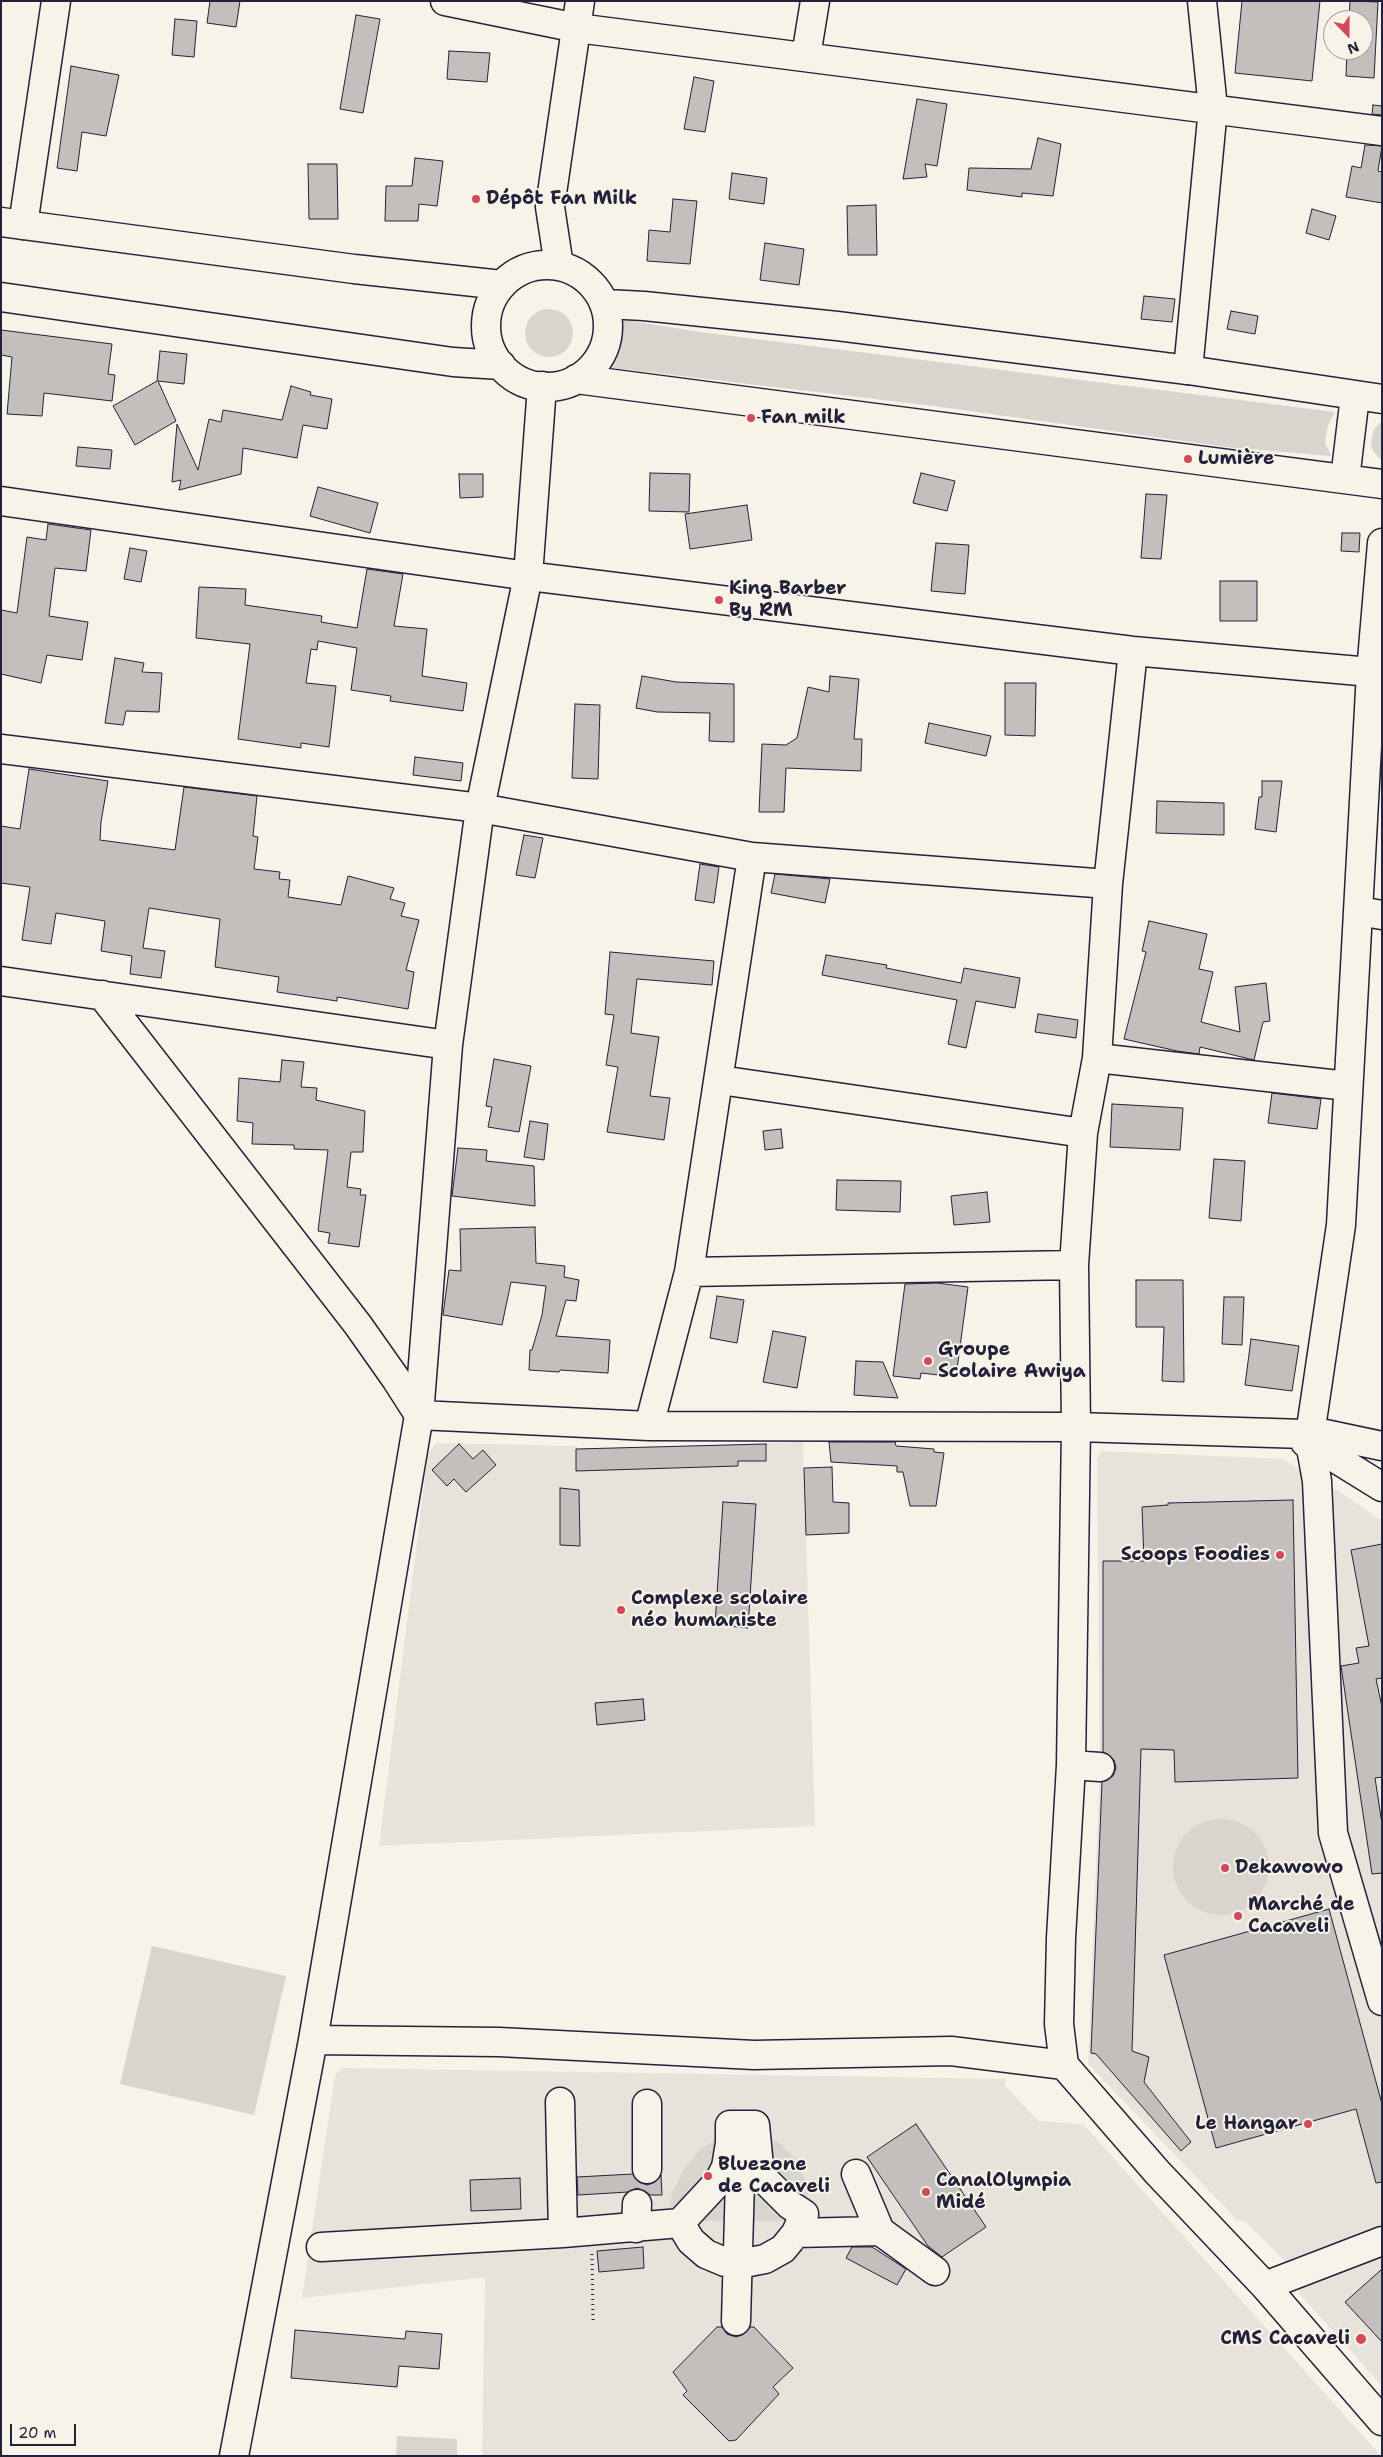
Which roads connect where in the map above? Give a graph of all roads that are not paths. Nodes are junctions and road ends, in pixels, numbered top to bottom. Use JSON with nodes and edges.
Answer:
{"nodes":[{"id":1,"x":56,"y":1,"type":"edge"},
{"id":2,"x":445,"y":1,"type":"edge"},
{"id":3,"x":816,"y":1,"type":"edge"},
{"id":4,"x":1202,"y":1,"type":"edge"},
{"id":5,"x":578,"y":14,"type":"edge"},
{"id":6,"x":806,"y":56,"type":"junction"},
{"id":7,"x":1213,"y":108,"type":"junction"},
{"id":8,"x":1382,"y":131,"type":"edge"},
{"id":9,"x":12,"y":223,"type":"edge"},
{"id":10,"x":559,"y":266,"type":"junction"},
{"id":11,"x":502,"y":285,"type":"junction"},
{"id":12,"x":1,"y":297,"type":"edge"},
{"id":13,"x":606,"y":304,"type":"junction"},
{"id":14,"x":501,"y":365,"type":"junction"},
{"id":15,"x":1188,"y":370,"type":"junction"},
{"id":16,"x":576,"y":379,"type":"junction"},
{"id":17,"x":542,"y":386,"type":"junction"},
{"id":18,"x":1369,"y":398,"type":"edge"},
{"id":19,"x":1346,"y":479,"type":"junction"},
{"id":20,"x":1382,"y":484,"type":"edge"},
{"id":21,"x":1,"y":500,"type":"edge"},
{"id":22,"x":1382,"y":543,"type":"edge"},
{"id":23,"x":528,"y":576,"type":"junction"},
{"id":24,"x":1133,"y":651,"type":"junction"},
{"id":25,"x":1376,"y":673,"type":"edge"},
{"id":26,"x":1,"y":749,"type":"edge"},
{"id":27,"x":480,"y":808,"type":"junction"},
{"id":28,"x":752,"y":857,"type":"junction"},
{"id":29,"x":1108,"y":884,"type":"junction"},
{"id":30,"x":1370,"y":913,"type":"edge"},
{"id":31,"x":1,"y":981,"type":"edge"},
{"id":32,"x":102,"y":995,"type":"junction"},
{"id":33,"x":448,"y":1045,"type":"junction"},
{"id":34,"x":1097,"y":1058,"type":"junction"},
{"id":35,"x":720,"y":1080,"type":"junction"},
{"id":36,"x":1348,"y":1086,"type":"junction"},
{"id":37,"x":1083,"y":1133,"type":"junction"},
{"id":38,"x":1074,"y":1264,"type":"junction"},
{"id":39,"x":689,"y":1272,"type":"junction"},
{"id":40,"x":419,"y":1415,"type":"junction"},
{"id":41,"x":649,"y":1426,"type":"junction"},
{"id":42,"x":1076,"y":1427,"type":"junction"},
{"id":43,"x":1315,"y":1438,"type":"junction"},
{"id":44,"x":1382,"y":1446,"type":"edge"},
{"id":45,"x":1382,"y":1487,"type":"edge"},
{"id":46,"x":1070,"y":1766,"type":"junction"},
{"id":47,"x":1100,"y":1767,"type":"dead end"},
{"id":48,"x":1382,"y":2001,"type":"edge"},
{"id":49,"x":314,"y":2040,"type":"junction"},
{"id":50,"x":1064,"y":2065,"type":"junction"},
{"id":51,"x":560,"y":2102,"type":"dead end"},
{"id":52,"x":648,"y":2104,"type":"dead end"},
{"id":53,"x":741,"y":2126,"type":"junction"},
{"id":54,"x":647,"y":2169,"type":"dead end"},
{"id":55,"x":856,"y":2174,"type":"dead end"},
{"id":56,"x":680,"y":2223,"type":"junction"},
{"id":57,"x":880,"y":2231,"type":"junction"},
{"id":58,"x":563,"y":2233,"type":"junction"},
{"id":59,"x":796,"y":2233,"type":"junction"},
{"id":60,"x":1382,"y":2241,"type":"edge"},
{"id":61,"x":321,"y":2246,"type":"dead end"},
{"id":62,"x":739,"y":2264,"type":"junction"},
{"id":63,"x":935,"y":2271,"type":"dead end"},
{"id":64,"x":1265,"y":2286,"type":"junction"},
{"id":65,"x":736,"y":2321,"type":"dead end"},
{"id":66,"x":1382,"y":2421,"type":"edge"},
{"id":67,"x":234,"y":2456,"type":"edge"}],
"edges":[{"from":1,"to":9,"type":"street"},
{"from":2,"to":5,"type":"street"},
{"from":3,"to":6,"type":"street"},
{"from":4,"to":7,"type":"street"},
{"from":5,"to":6,"type":"street"},
{"from":5,"to":10,"type":"street"},
{"from":6,"to":7,"type":"street"},
{"from":7,"to":8,"type":"street"},
{"from":7,"to":15,"type":"street"},
{"from":9,"to":11,"type":"street"},
{"from":10,"to":11,"type":"street"},
{"from":10,"to":13,"type":"street"},
{"from":11,"to":14,"type":"street"},
{"from":12,"to":14,"type":"street"},
{"from":13,"to":15,"type":"street"},
{"from":13,"to":16,"type":"street"},
{"from":14,"to":17,"type":"street"},
{"from":15,"to":18,"type":"street"},
{"from":16,"to":17,"type":"street"},
{"from":16,"to":19,"type":"street"},
{"from":17,"to":23,"type":"street"},
{"from":18,"to":19,"type":"street"},
{"from":19,"to":20,"type":"street"},
{"from":21,"to":23,"type":"street"},
{"from":22,"to":25,"type":"street"},
{"from":23,"to":24,"type":"street"},
{"from":23,"to":27,"type":"street"},
{"from":24,"to":25,"type":"street"},
{"from":24,"to":29,"type":"street"},
{"from":25,"to":30,"type":"street"},
{"from":26,"to":27,"type":"street"},
{"from":27,"to":28,"type":"street"},
{"from":27,"to":33,"type":"street"},
{"from":28,"to":29,"type":"street"},
{"from":28,"to":35,"type":"street"},
{"from":29,"to":34,"type":"street"},
{"from":30,"to":36,"type":"street"},
{"from":31,"to":32,"type":"street"},
{"from":32,"to":33,"type":"street"},
{"from":32,"to":40,"type":"street"},
{"from":33,"to":40,"type":"street"},
{"from":34,"to":36,"type":"street"},
{"from":34,"to":37,"type":"street"},
{"from":35,"to":37,"type":"street"},
{"from":35,"to":39,"type":"street"},
{"from":36,"to":43,"type":"street"},
{"from":37,"to":38,"type":"street"},
{"from":38,"to":39,"type":"street"},
{"from":38,"to":42,"type":"street"},
{"from":39,"to":41,"type":"street"},
{"from":40,"to":41,"type":"street"},
{"from":40,"to":49,"type":"street"},
{"from":41,"to":42,"type":"street"},
{"from":42,"to":43,"type":"street"},
{"from":42,"to":46,"type":"street"},
{"from":43,"to":44,"type":"street"},
{"from":43,"to":45,"type":"street"},
{"from":43,"to":48,"type":"street"},
{"from":46,"to":47,"type":"street"},
{"from":46,"to":50,"type":"street"},
{"from":49,"to":50,"type":"street"},
{"from":49,"to":67,"type":"street"},
{"from":50,"to":64,"type":"street"},
{"from":51,"to":58,"type":"street"},
{"from":52,"to":54,"type":"street"},
{"from":53,"to":56,"type":"street"},
{"from":53,"to":59,"type":"street"},
{"from":53,"to":62,"type":"street"},
{"from":55,"to":57,"type":"street"},
{"from":56,"to":58,"type":"street"},
{"from":56,"to":62,"type":"street"},
{"from":57,"to":59,"type":"street"},
{"from":57,"to":63,"type":"street"},
{"from":58,"to":61,"type":"street"},
{"from":59,"to":62,"type":"street"},
{"from":60,"to":64,"type":"street"},
{"from":62,"to":65,"type":"street"},
{"from":64,"to":66,"type":"street"}]}
